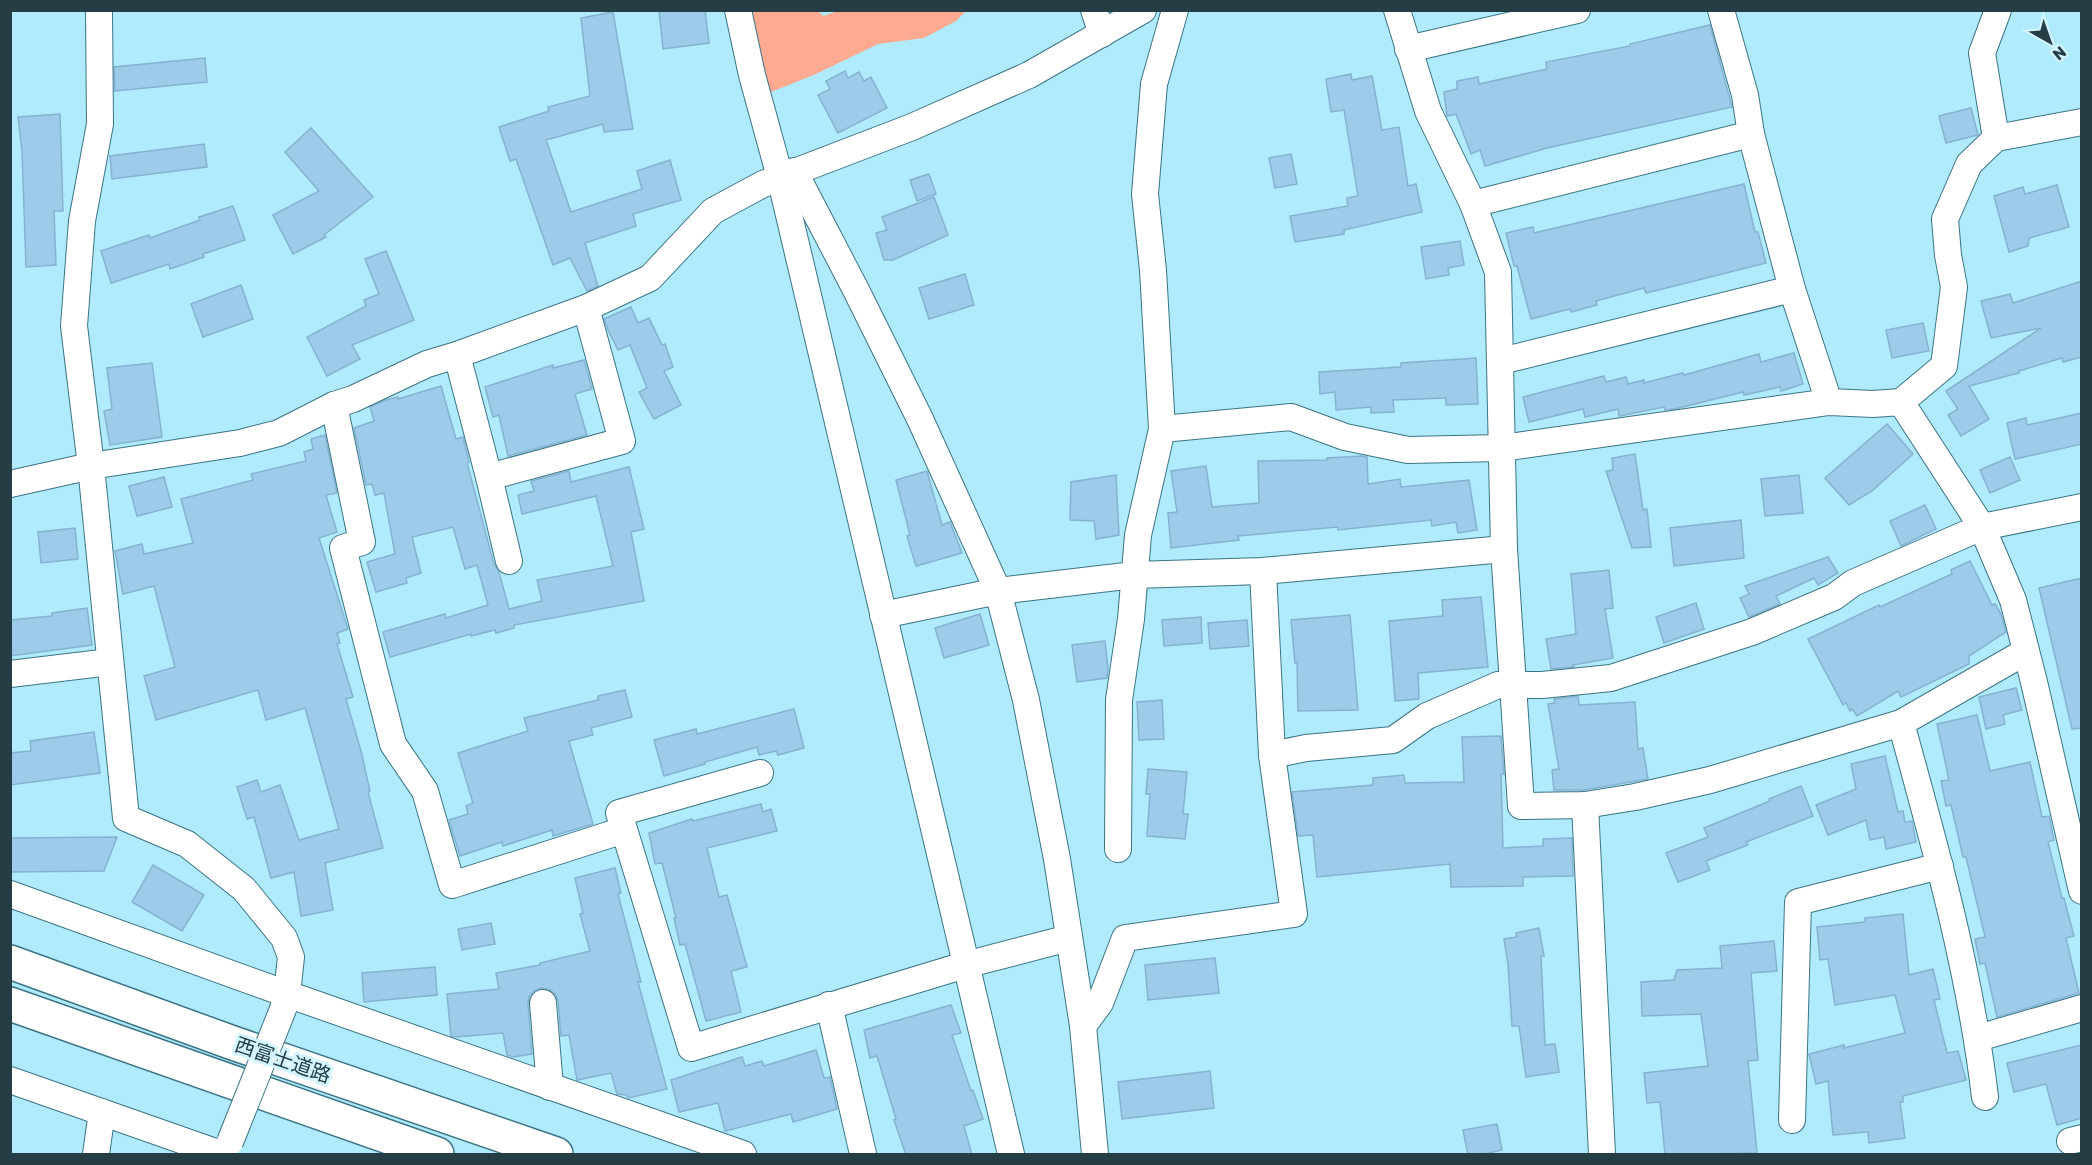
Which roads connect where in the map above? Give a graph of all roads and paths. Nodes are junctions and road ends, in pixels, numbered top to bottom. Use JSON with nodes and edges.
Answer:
{"nodes":[{"id":1,"x":99,"y":10,"type":"edge"},
{"id":2,"x":738,"y":10,"type":"edge"},
{"id":3,"x":1143,"y":10,"type":"edge"},
{"id":4,"x":1175,"y":10,"type":"edge"},
{"id":5,"x":1397,"y":10,"type":"edge"},
{"id":6,"x":1577,"y":10,"type":"edge"},
{"id":7,"x":1721,"y":10,"type":"edge"},
{"id":8,"x":1998,"y":10,"type":"edge"},
{"id":9,"x":1098,"y":22,"type":"edge"},
{"id":10,"x":1408,"y":49,"type":"junction"},
{"id":11,"x":2082,"y":122,"type":"edge"},
{"id":12,"x":1751,"y":134,"type":"junction"},
{"id":13,"x":1996,"y":138,"type":"junction"},
{"id":14,"x":787,"y":174,"type":"junction"},
{"id":15,"x":1473,"y":204,"type":"junction"},
{"id":16,"x":1792,"y":289,"type":"junction"},
{"id":17,"x":586,"y":308,"type":"junction"},
{"id":18,"x":457,"y":355,"type":"junction"},
{"id":19,"x":1501,"y":361,"type":"junction"},
{"id":20,"x":1829,"y":402,"type":"junction"},
{"id":21,"x":1901,"y":402,"type":"junction"},
{"id":22,"x":334,"y":405,"type":"junction"},
{"id":23,"x":1162,"y":429,"type":"junction"},
{"id":24,"x":1502,"y":448,"type":"junction"},
{"id":25,"x":92,"y":466,"type":"junction"},
{"id":26,"x":489,"y":477,"type":"junction"},
{"id":27,"x":10,"y":484,"type":"edge"},
{"id":28,"x":2082,"y":507,"type":"edge"},
{"id":29,"x":1982,"y":527,"type":"junction"},
{"id":30,"x":1504,"y":549,"type":"junction"},
{"id":31,"x":509,"y":561,"type":"dead end"},
{"id":32,"x":1263,"y":571,"type":"junction"},
{"id":33,"x":1134,"y":575,"type":"junction"},
{"id":34,"x":998,"y":591,"type":"junction"},
{"id":35,"x":883,"y":615,"type":"junction"},
{"id":36,"x":2025,"y":652,"type":"junction"},
{"id":37,"x":110,"y":662,"type":"junction"},
{"id":38,"x":10,"y":674,"type":"edge"},
{"id":39,"x":1514,"y":685,"type":"junction"},
{"id":40,"x":1901,"y":723,"type":"junction"},
{"id":41,"x":1272,"y":755,"type":"junction"},
{"id":42,"x":760,"y":773,"type":"dead end"},
{"id":43,"x":1585,"y":805,"type":"junction"},
{"id":44,"x":624,"y":830,"type":"junction"},
{"id":45,"x":1118,"y":849,"type":"dead end"},
{"id":46,"x":1940,"y":866,"type":"junction"},
{"id":47,"x":2082,"y":891,"type":"edge"},
{"id":48,"x":10,"y":894,"type":"edge"},
{"id":49,"x":1069,"y":938,"type":"junction"},
{"id":50,"x":10,"y":962,"type":"edge"},
{"id":51,"x":965,"y":965,"type":"junction"},
{"id":52,"x":285,"y":1002,"type":"junction"},
{"id":53,"x":543,"y":1003,"type":"dead end"},
{"id":54,"x":10,"y":1004,"type":"edge"},
{"id":55,"x":829,"y":1005,"type":"junction"},
{"id":56,"x":2082,"y":1008,"type":"edge"},
{"id":57,"x":1083,"y":1026,"type":"junction"},
{"id":58,"x":1978,"y":1038,"type":"junction"},
{"id":59,"x":10,"y":1080,"type":"edge"},
{"id":60,"x":550,"y":1087,"type":"junction"},
{"id":61,"x":1985,"y":1097,"type":"dead end"},
{"id":62,"x":102,"y":1112,"type":"junction"},
{"id":63,"x":1792,"y":1120,"type":"dead end"},
{"id":64,"x":225,"y":1150,"type":"edge"},
{"id":65,"x":96,"y":1155,"type":"edge"},
{"id":66,"x":437,"y":1155,"type":"edge"},
{"id":67,"x":556,"y":1155,"type":"edge"},
{"id":68,"x":743,"y":1155,"type":"edge"},
{"id":69,"x":863,"y":1155,"type":"edge"},
{"id":70,"x":1011,"y":1155,"type":"edge"},
{"id":71,"x":1095,"y":1155,"type":"edge"},
{"id":72,"x":1602,"y":1155,"type":"edge"}],
"edges":[{"from":1,"to":25,"type":"street"},
{"from":2,"to":14,"type":"street"},
{"from":3,"to":9,"type":"street"},
{"from":4,"to":23,"type":"street"},
{"from":5,"to":10,"type":"street"},
{"from":6,"to":10,"type":"street"},
{"from":7,"to":12,"type":"street"},
{"from":8,"to":13,"type":"street"},
{"from":9,"to":14,"type":"street"},
{"from":10,"to":15,"type":"street"},
{"from":11,"to":13,"type":"street"},
{"from":12,"to":15,"type":"street"},
{"from":12,"to":16,"type":"street"},
{"from":13,"to":21,"type":"street"},
{"from":14,"to":17,"type":"street"},
{"from":14,"to":34,"type":"street"},
{"from":14,"to":35,"type":"street"},
{"from":15,"to":19,"type":"street"},
{"from":16,"to":19,"type":"street"},
{"from":16,"to":20,"type":"street"},
{"from":17,"to":18,"type":"street"},
{"from":17,"to":26,"type":"street"},
{"from":18,"to":22,"type":"street"},
{"from":18,"to":26,"type":"street"},
{"from":19,"to":24,"type":"street"},
{"from":20,"to":21,"type":"street"},
{"from":20,"to":24,"type":"street"},
{"from":21,"to":29,"type":"street"},
{"from":22,"to":25,"type":"street"},
{"from":22,"to":44,"type":"street"},
{"from":23,"to":24,"type":"street"},
{"from":23,"to":33,"type":"street"},
{"from":24,"to":30,"type":"street"},
{"from":25,"to":27,"type":"street"},
{"from":25,"to":37,"type":"street"},
{"from":26,"to":31,"type":"street"},
{"from":28,"to":29,"type":"street"},
{"from":29,"to":36,"type":"street"},
{"from":29,"to":39,"type":"street"},
{"from":30,"to":32,"type":"street"},
{"from":30,"to":39,"type":"street"},
{"from":32,"to":33,"type":"street"},
{"from":32,"to":41,"type":"street"},
{"from":33,"to":34,"type":"street"},
{"from":33,"to":45,"type":"street"},
{"from":34,"to":35,"type":"street"},
{"from":34,"to":49,"type":"street"},
{"from":35,"to":51,"type":"street"},
{"from":36,"to":40,"type":"street"},
{"from":36,"to":47,"type":"street"},
{"from":37,"to":38,"type":"street"},
{"from":37,"to":52,"type":"street"},
{"from":39,"to":41,"type":"street"},
{"from":39,"to":43,"type":"street"},
{"from":40,"to":43,"type":"street"},
{"from":40,"to":46,"type":"street"},
{"from":41,"to":57,"type":"street"},
{"from":42,"to":44,"type":"street"},
{"from":43,"to":72,"type":"street"},
{"from":44,"to":55,"type":"street"},
{"from":46,"to":58,"type":"street"},
{"from":46,"to":63,"type":"street"},
{"from":48,"to":52,"type":"street"},
{"from":49,"to":51,"type":"street"},
{"from":49,"to":57,"type":"street"},
{"from":50,"to":67,"type":"highway","name":"西富士道路"},
{"from":51,"to":55,"type":"street"},
{"from":51,"to":70,"type":"street"},
{"from":52,"to":60,"type":"street"},
{"from":52,"to":64,"type":"street","bridge":true},
{"from":53,"to":60,"type":"street"},
{"from":54,"to":66,"type":"highway","name":"西富士道路"},
{"from":55,"to":69,"type":"street"},
{"from":56,"to":58,"type":"street"},
{"from":57,"to":71,"type":"street"},
{"from":58,"to":61,"type":"street"},
{"from":59,"to":62,"type":"street"},
{"from":60,"to":68,"type":"street"},
{"from":62,"to":64,"type":"street"},
{"from":62,"to":65,"type":"street"}]}
